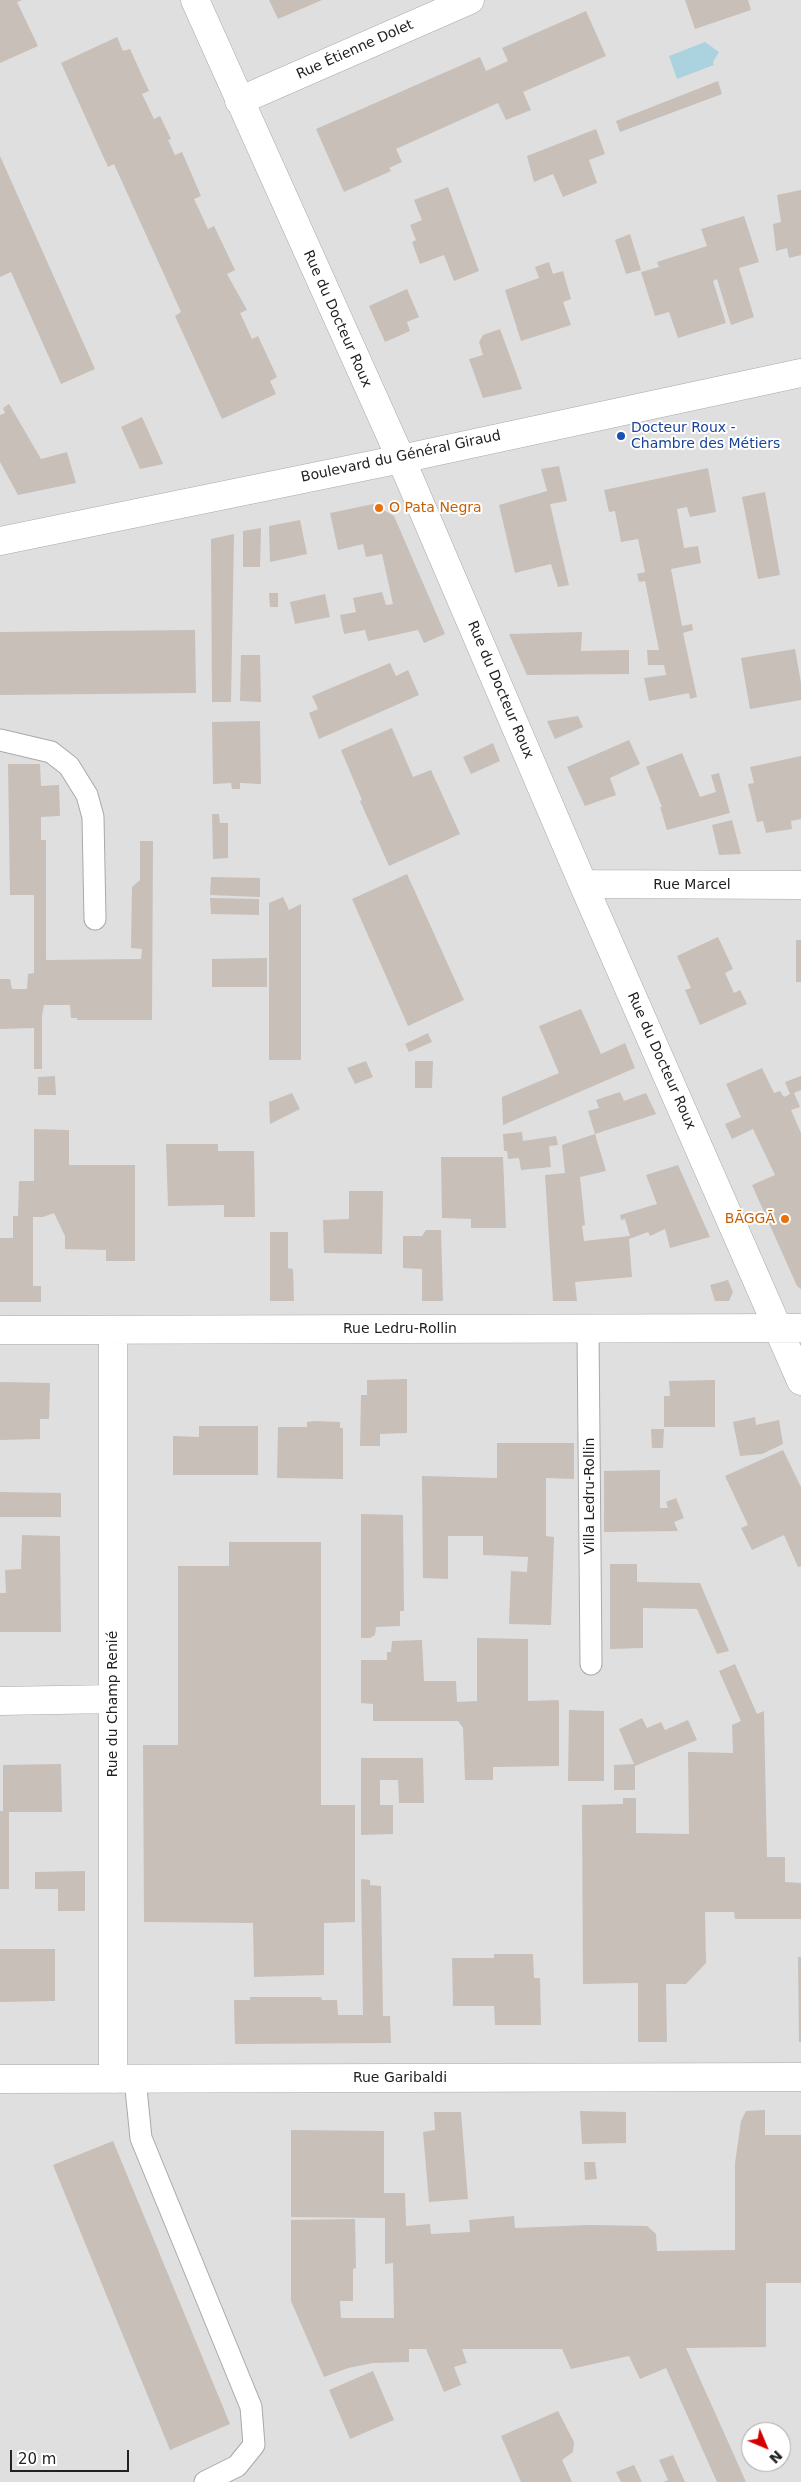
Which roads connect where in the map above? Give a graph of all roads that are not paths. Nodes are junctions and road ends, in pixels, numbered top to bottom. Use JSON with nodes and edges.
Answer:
{"nodes":[{"id":1,"x":195,"y":0,"type":"edge"},
{"id":2,"x":470,"y":0,"type":"edge"},
{"id":3,"x":239,"y":101,"type":"junction"},
{"id":4,"x":801,"y":373,"type":"edge"},
{"id":5,"x":401,"y":459,"type":"junction"},
{"id":6,"x":0,"y":541,"type":"edge"},
{"id":7,"x":0,"y":740,"type":"edge"},
{"id":8,"x":583,"y":884,"type":"junction"},
{"id":9,"x":801,"y":885,"type":"edge"},
{"id":10,"x":95,"y":919,"type":"dead end"},
{"id":11,"x":588,"y":1328,"type":"junction"},
{"id":12,"x":789,"y":1328,"type":"edge"},
{"id":13,"x":0,"y":1330,"type":"edge"},
{"id":14,"x":114,"y":1330,"type":"junction"},
{"id":15,"x":801,"y":1381,"type":"edge"},
{"id":16,"x":591,"y":1664,"type":"dead end"},
{"id":17,"x":113,"y":1699,"type":"junction"},
{"id":18,"x":0,"y":1701,"type":"edge"},
{"id":19,"x":801,"y":2077,"type":"edge"},
{"id":20,"x":0,"y":2079,"type":"edge"},
{"id":21,"x":124,"y":2079,"type":"junction"},
{"id":22,"x":205,"y":2482,"type":"edge"}],
"edges":[{"from":1,"to":3,"type":"street","name":"Rue du Docteur Roux"},
{"from":2,"to":3,"type":"street","name":"Rue Étienne Dolet"},
{"from":3,"to":5,"type":"street","name":"Rue du Docteur Roux"},
{"from":4,"to":5,"type":"street","name":"Boulevard du Général Giraud"},
{"from":5,"to":6,"type":"street","name":"Boulevard du Général Giraud"},
{"from":5,"to":8,"type":"street","name":"Rue du Docteur Roux"},
{"from":7,"to":10,"type":"lane"},
{"from":8,"to":9,"type":"street","name":"Rue Marcel"},
{"from":8,"to":12,"type":"street","name":"Rue du Docteur Roux"},
{"from":11,"to":12,"type":"street","name":"Rue Ledru-Rollin"},
{"from":11,"to":14,"type":"street","name":"Rue Ledru-Rollin"},
{"from":11,"to":16,"type":"lane","name":"Villa Ledru-Rollin"},
{"from":12,"to":15,"type":"street","name":"Rue du Docteur Roux"},
{"from":13,"to":14,"type":"street","name":"Rue Ledru-Rollin"},
{"from":14,"to":17,"type":"street","name":"Rue du Champ Renié"},
{"from":17,"to":18,"type":"street"},
{"from":17,"to":21,"type":"street","name":"Rue du Champ Renié"},
{"from":19,"to":21,"type":"street","name":"Rue Garibaldi"},
{"from":20,"to":21,"type":"street","name":"Rue Garibaldi"},
{"from":21,"to":22,"type":"lane"}]}
